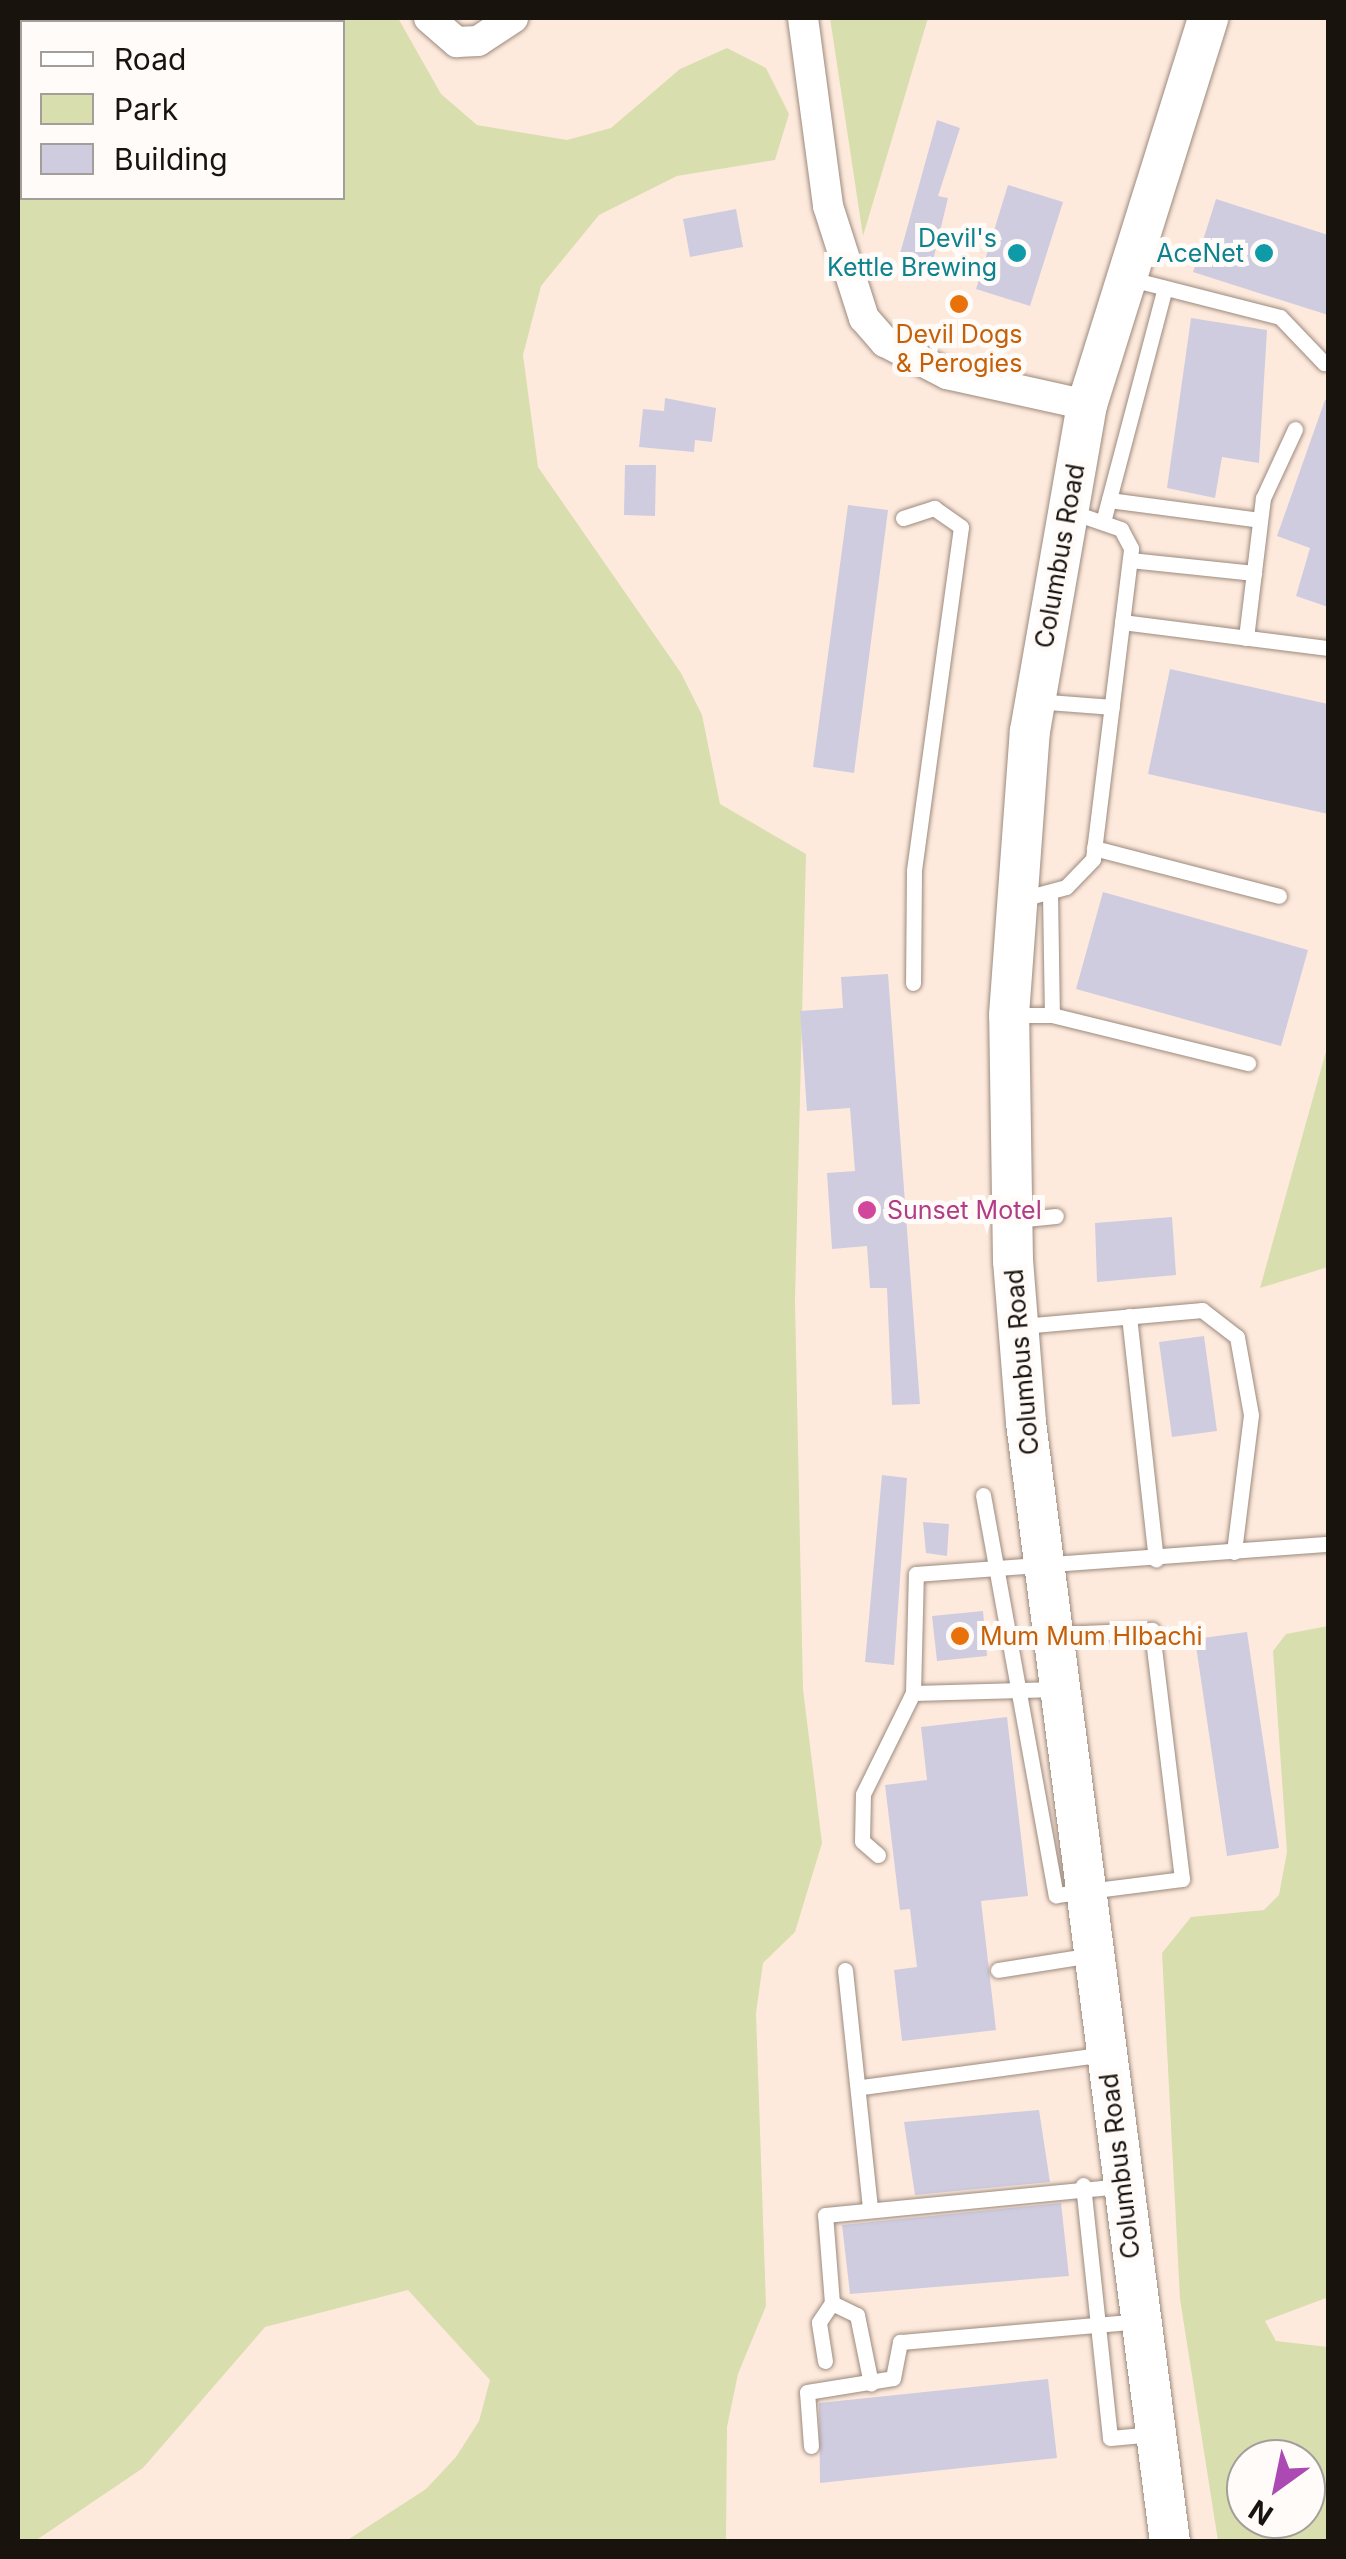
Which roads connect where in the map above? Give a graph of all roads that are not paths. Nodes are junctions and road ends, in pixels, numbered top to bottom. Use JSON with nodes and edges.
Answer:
{"nodes":[{"id":1,"x":429,"y":18,"type":"edge"},
{"id":2,"x":513,"y":18,"type":"edge"},
{"id":3,"x":803,"y":18,"type":"edge"},
{"id":4,"x":1208,"y":18,"type":"edge"},
{"id":5,"x":1122,"y":277,"type":"junction"},
{"id":6,"x":1164,"y":288,"type":"junction"},
{"id":7,"x":1324,"y":363,"type":"dead end"},
{"id":8,"x":1087,"y":405,"type":"junction"},
{"id":9,"x":1295,"y":429,"type":"dead end"},
{"id":10,"x":1109,"y":500,"type":"junction"},
{"id":11,"x":1085,"y":516,"type":"junction"},
{"id":12,"x":903,"y":518,"type":"dead end"},
{"id":13,"x":1260,"y":520,"type":"junction"},
{"id":14,"x":1130,"y":560,"type":"junction"},
{"id":15,"x":1254,"y":573,"type":"junction"},
{"id":16,"x":1122,"y":622,"type":"junction"},
{"id":17,"x":1246,"y":638,"type":"junction"},
{"id":18,"x":1328,"y":648,"type":"edge"},
{"id":19,"x":1035,"y":701,"type":"junction"},
{"id":20,"x":1112,"y":707,"type":"junction"},
{"id":21,"x":1094,"y":848,"type":"junction"},
{"id":22,"x":1032,"y":896,"type":"junction"},
{"id":23,"x":1278,"y":896,"type":"dead end"},
{"id":24,"x":913,"y":984,"type":"dead end"},
{"id":25,"x":1052,"y":1014,"type":"junction"},
{"id":26,"x":1009,"y":1015,"type":"junction"},
{"id":27,"x":1248,"y":1063,"type":"dead end"},
{"id":28,"x":1056,"y":1216,"type":"dead end"},
{"id":29,"x":1011,"y":1220,"type":"junction"},
{"id":30,"x":1129,"y":1316,"type":"junction"},
{"id":31,"x":1018,"y":1326,"type":"junction"},
{"id":32,"x":984,"y":1495,"type":"dead end"},
{"id":33,"x":1328,"y":1544,"type":"edge"},
{"id":34,"x":1234,"y":1552,"type":"junction"},
{"id":35,"x":1156,"y":1560,"type":"junction"},
{"id":36,"x":1043,"y":1570,"type":"junction"},
{"id":37,"x":997,"y":1572,"type":"junction"},
{"id":38,"x":1051,"y":1634,"type":"junction"},
{"id":39,"x":1058,"y":1688,"type":"junction"},
{"id":40,"x":1017,"y":1690,"type":"junction"},
{"id":41,"x":913,"y":1693,"type":"junction"},
{"id":42,"x":878,"y":1856,"type":"dead end"},
{"id":43,"x":1083,"y":1894,"type":"junction"},
{"id":44,"x":1092,"y":1955,"type":"junction"},
{"id":45,"x":845,"y":1970,"type":"dead end"},
{"id":46,"x":998,"y":1970,"type":"dead end"},
{"id":47,"x":1107,"y":2054,"type":"junction"},
{"id":48,"x":862,"y":2087,"type":"junction"},
{"id":49,"x":1083,"y":2185,"type":"junction"},
{"id":50,"x":1123,"y":2186,"type":"junction"},
{"id":51,"x":870,"y":2209,"type":"junction"},
{"id":52,"x":832,"y":2304,"type":"junction"},
{"id":53,"x":1138,"y":2321,"type":"junction"},
{"id":54,"x":1098,"y":2325,"type":"junction"},
{"id":55,"x":825,"y":2361,"type":"dead end"},
{"id":56,"x":870,"y":2384,"type":"junction"},
{"id":57,"x":1154,"y":2434,"type":"junction"},
{"id":58,"x":811,"y":2446,"type":"dead end"},
{"id":59,"x":1170,"y":2542,"type":"edge"}],
"edges":[{"from":1,"to":2,"type":"street"},
{"from":3,"to":8,"type":"street"},
{"from":4,"to":5,"type":"main road","name":"Columbus Road"},
{"from":5,"to":6,"type":"lane"},
{"from":5,"to":8,"type":"main road","name":"Columbus Road"},
{"from":6,"to":7,"type":"lane"},
{"from":6,"to":10,"type":"lane"},
{"from":8,"to":11,"type":"main road","name":"Columbus Road"},
{"from":9,"to":13,"type":"lane"},
{"from":10,"to":11,"type":"lane"},
{"from":10,"to":13,"type":"lane"},
{"from":11,"to":14,"type":"lane"},
{"from":11,"to":19,"type":"main road","name":"Columbus Road"},
{"from":12,"to":24,"type":"lane"},
{"from":13,"to":15,"type":"lane"},
{"from":14,"to":15,"type":"lane"},
{"from":14,"to":16,"type":"lane"},
{"from":15,"to":17,"type":"lane"},
{"from":16,"to":17,"type":"lane"},
{"from":16,"to":20,"type":"lane"},
{"from":17,"to":18,"type":"lane"},
{"from":19,"to":20,"type":"lane"},
{"from":19,"to":22,"type":"main road","name":"Columbus Road"},
{"from":20,"to":21,"type":"lane"},
{"from":21,"to":22,"type":"lane"},
{"from":21,"to":23,"type":"lane"},
{"from":22,"to":25,"type":"lane"},
{"from":22,"to":26,"type":"main road","name":"Columbus Road"},
{"from":25,"to":26,"type":"lane"},
{"from":25,"to":27,"type":"lane"},
{"from":26,"to":29,"type":"main road","name":"Columbus Road"},
{"from":28,"to":29,"type":"lane"},
{"from":29,"to":31,"type":"main road","name":"Columbus Road"},
{"from":30,"to":31,"type":"lane"},
{"from":30,"to":34,"type":"lane"},
{"from":30,"to":35,"type":"lane"},
{"from":31,"to":36,"type":"main road","name":"Columbus Road"},
{"from":32,"to":37,"type":"lane"},
{"from":33,"to":34,"type":"lane"},
{"from":34,"to":35,"type":"lane"},
{"from":35,"to":36,"type":"lane"},
{"from":36,"to":37,"type":"lane"},
{"from":36,"to":38,"type":"main road","name":"Columbus Road"},
{"from":37,"to":40,"type":"lane"},
{"from":37,"to":41,"type":"lane"},
{"from":38,"to":39,"type":"main road","name":"Columbus Road"},
{"from":38,"to":43,"type":"lane"},
{"from":39,"to":40,"type":"lane"},
{"from":39,"to":43,"type":"main road","name":"Columbus Road"},
{"from":40,"to":41,"type":"lane"},
{"from":40,"to":43,"type":"lane"},
{"from":41,"to":42,"type":"lane"},
{"from":43,"to":44,"type":"main road","name":"Columbus Road"},
{"from":44,"to":46,"type":"lane"},
{"from":44,"to":47,"type":"main road","name":"Columbus Road"},
{"from":45,"to":48,"type":"lane"},
{"from":47,"to":48,"type":"lane"},
{"from":47,"to":50,"type":"main road","name":"Columbus Road"},
{"from":48,"to":51,"type":"lane"},
{"from":49,"to":50,"type":"lane"},
{"from":49,"to":51,"type":"lane"},
{"from":49,"to":54,"type":"lane"},
{"from":50,"to":53,"type":"main road","name":"Columbus Road"},
{"from":51,"to":52,"type":"lane"},
{"from":52,"to":55,"type":"lane"},
{"from":52,"to":56,"type":"lane"},
{"from":53,"to":54,"type":"lane"},
{"from":53,"to":57,"type":"main road","name":"Columbus Road"},
{"from":54,"to":56,"type":"lane"},
{"from":54,"to":57,"type":"lane"},
{"from":56,"to":58,"type":"lane"},
{"from":57,"to":59,"type":"main road","name":"Columbus Road"}]}
